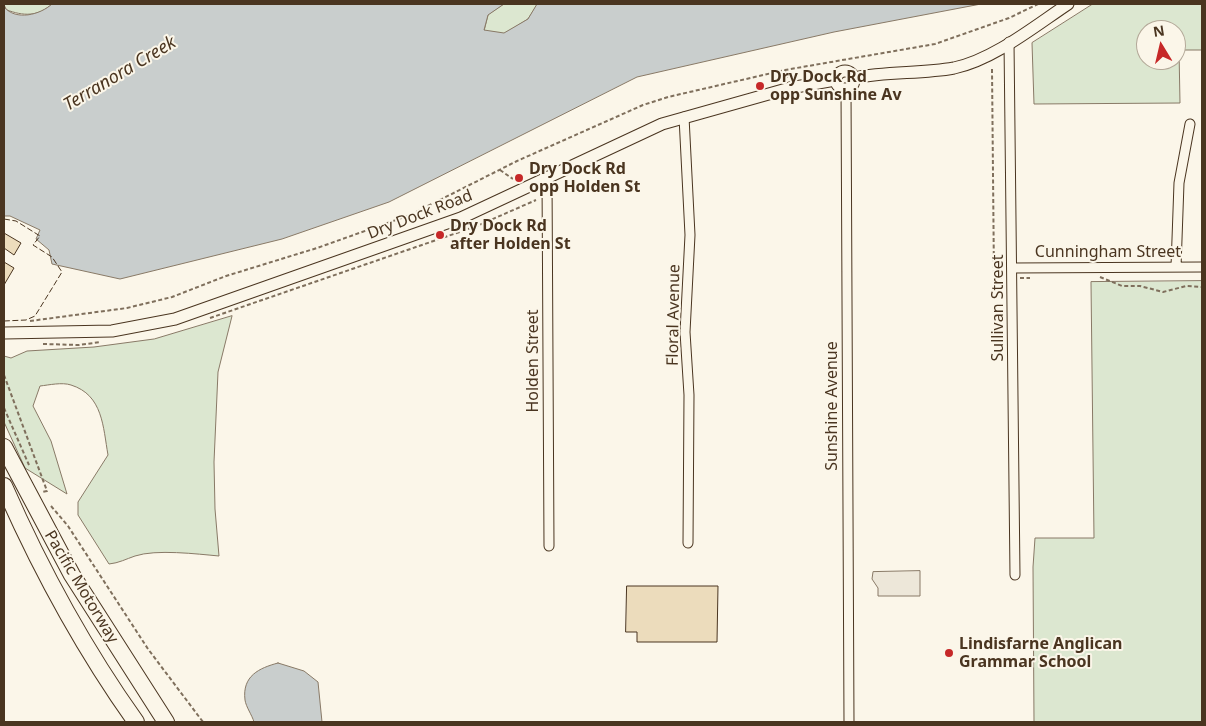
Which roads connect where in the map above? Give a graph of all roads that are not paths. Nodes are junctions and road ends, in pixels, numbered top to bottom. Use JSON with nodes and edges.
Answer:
{"nodes":[{"id":1,"x":1068,"y":4,"type":"edge"},
{"id":2,"x":1009,"y":42,"type":"junction"},
{"id":3,"x":854,"y":78,"type":"junction"},
{"id":4,"x":835,"y":80,"type":"junction"},
{"id":5,"x":846,"y":89,"type":"junction"},
{"id":6,"x":684,"y":117,"type":"junction"},
{"id":7,"x":1190,"y":124,"type":"dead end"},
{"id":8,"x":547,"y":177,"type":"junction"},
{"id":9,"x":1176,"y":267,"type":"junction"},
{"id":10,"x":1202,"y":267,"type":"edge"},
{"id":11,"x":1013,"y":268,"type":"junction"},
{"id":12,"x":4,"y":334,"type":"edge"},
{"id":13,"x":4,"y":448,"type":"edge"},
{"id":14,"x":4,"y":486,"type":"edge"},
{"id":15,"x":688,"y":543,"type":"dead end"},
{"id":16,"x":549,"y":546,"type":"dead end"},
{"id":17,"x":1015,"y":575,"type":"dead end"},
{"id":18,"x":136,"y":722,"type":"edge"},
{"id":19,"x":166,"y":722,"type":"edge"},
{"id":20,"x":849,"y":722,"type":"edge"}],
"edges":[{"from":1,"to":2,"type":"street"},
{"from":2,"to":3,"type":"street"},
{"from":2,"to":11,"type":"street","name":"Sullivan Street"},
{"from":3,"to":4,"type":"street"},
{"from":3,"to":5,"type":"street"},
{"from":4,"to":5,"type":"street"},
{"from":4,"to":6,"type":"street","name":"Dry Dock Road"},
{"from":5,"to":20,"type":"street","name":"Sunshine Avenue"},
{"from":6,"to":8,"type":"street","name":"Dry Dock Road"},
{"from":6,"to":15,"type":"street","name":"Floral Avenue"},
{"from":7,"to":9,"type":"street"},
{"from":8,"to":12,"type":"street","name":"Dry Dock Road"},
{"from":8,"to":16,"type":"street","name":"Holden Street"},
{"from":9,"to":10,"type":"street","name":"Cunningham Street"},
{"from":9,"to":11,"type":"street","name":"Cunningham Street"},
{"from":11,"to":17,"type":"street","name":"Sullivan Street"},
{"from":13,"to":19,"type":"highway","name":"Pacific Motorway"},
{"from":14,"to":18,"type":"highway","name":"Pacific Motorway"}]}
